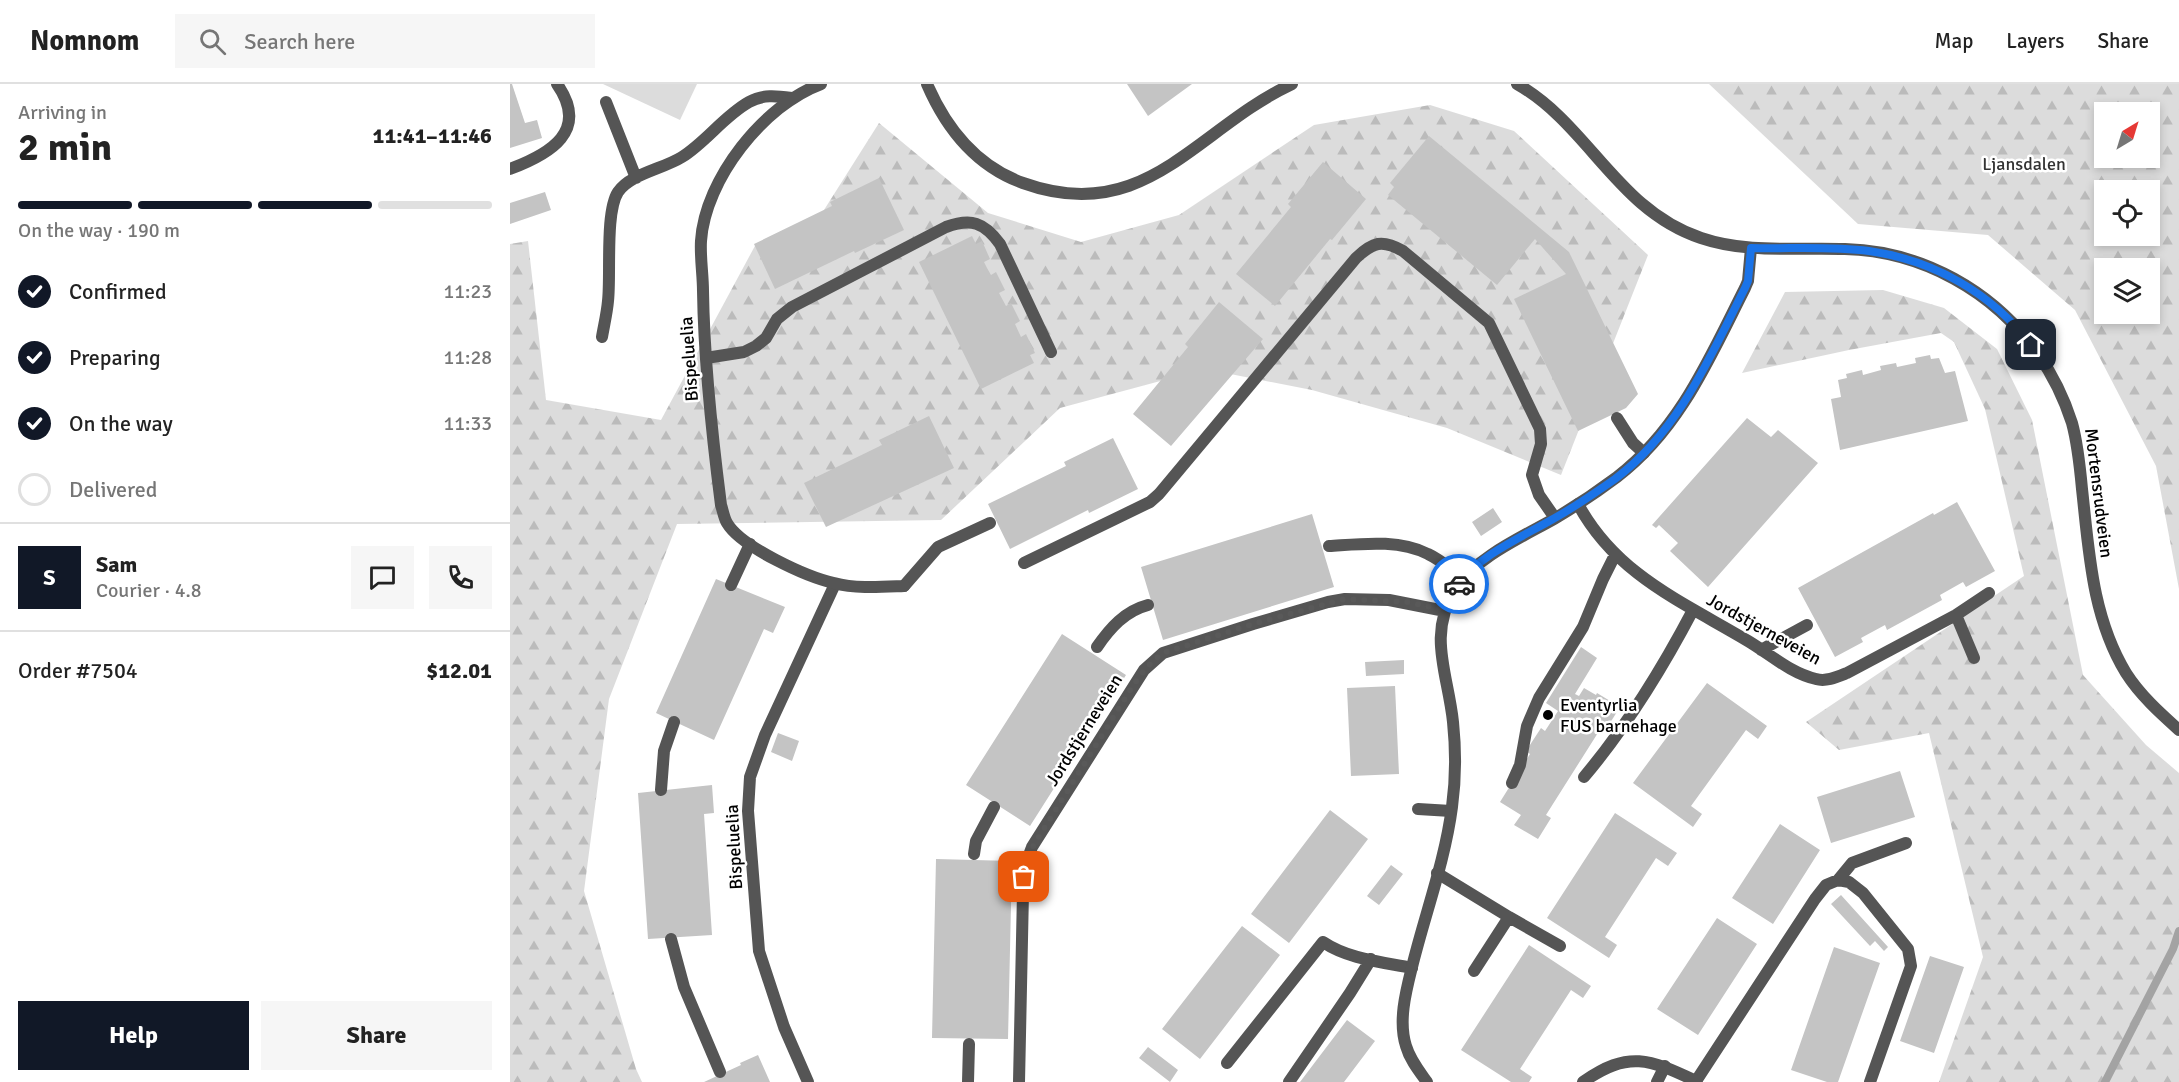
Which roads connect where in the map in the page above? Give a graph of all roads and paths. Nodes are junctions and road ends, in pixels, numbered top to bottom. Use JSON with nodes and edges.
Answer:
{"nodes":[{"id":1,"x":557,"y":84,"type":"edge"},
{"id":2,"x":821,"y":84,"type":"edge"},
{"id":3,"x":927,"y":84,"type":"edge"},
{"id":4,"x":1287,"y":85,"type":"edge"},
{"id":5,"x":1523,"y":86,"type":"edge"},
{"id":6,"x":793,"y":98,"type":"junction"},
{"id":7,"x":606,"y":102,"type":"dead end"},
{"id":8,"x":510,"y":169,"type":"edge"},
{"id":9,"x":636,"y":178,"type":"junction"},
{"id":10,"x":1751,"y":248,"type":"junction"},
{"id":11,"x":602,"y":337,"type":"dead end"},
{"id":12,"x":1051,"y":352,"type":"dead end"},
{"id":13,"x":706,"y":358,"type":"junction"},
{"id":14,"x":1617,"y":418,"type":"dead end"},
{"id":15,"x":1644,"y":453,"type":"junction"},
{"id":16,"x":1578,"y":504,"type":"junction"},
{"id":17,"x":1555,"y":518,"type":"junction"},
{"id":18,"x":990,"y":523,"type":"dead end"},
{"id":19,"x":750,"y":544,"type":"junction"},
{"id":20,"x":1329,"y":546,"type":"dead end"},
{"id":21,"x":1615,"y":555,"type":"junction"},
{"id":22,"x":1024,"y":563,"type":"dead end"},
{"id":23,"x":1463,"y":578,"type":"junction"},
{"id":24,"x":835,"y":584,"type":"junction"},
{"id":25,"x":731,"y":585,"type":"dead end"},
{"id":26,"x":1989,"y":593,"type":"dead end"},
{"id":27,"x":1148,"y":605,"type":"dead end"},
{"id":28,"x":1445,"y":610,"type":"junction"},
{"id":29,"x":1693,"y":610,"type":"junction"},
{"id":30,"x":1956,"y":615,"type":"junction"},
{"id":31,"x":1807,"y":625,"type":"dead end"},
{"id":32,"x":1097,"y":647,"type":"dead end"},
{"id":33,"x":1761,"y":650,"type":"junction"},
{"id":34,"x":1974,"y":658,"type":"dead end"},
{"id":35,"x":674,"y":722,"type":"dead end"},
{"id":36,"x":2179,"y":729,"type":"edge"},
{"id":37,"x":1584,"y":777,"type":"dead end"},
{"id":38,"x":1512,"y":783,"type":"dead end"},
{"id":39,"x":660,"y":790,"type":"dead end"},
{"id":40,"x":994,"y":807,"type":"dead end"},
{"id":41,"x":1418,"y":809,"type":"dead end"},
{"id":42,"x":1452,"y":811,"type":"junction"},
{"id":43,"x":1906,"y":843,"type":"dead end"},
{"id":44,"x":974,"y":854,"type":"dead end"},
{"id":45,"x":1437,"y":873,"type":"junction"},
{"id":46,"x":1838,"y":880,"type":"junction"},
{"id":47,"x":1509,"y":917,"type":"junction"},
{"id":48,"x":671,"y":939,"type":"dead end"},
{"id":49,"x":1560,"y":946,"type":"dead end"},
{"id":50,"x":1371,"y":959,"type":"junction"},
{"id":51,"x":1412,"y":968,"type":"junction"},
{"id":52,"x":1474,"y":971,"type":"dead end"},
{"id":53,"x":969,"y":1044,"type":"dead end"},
{"id":54,"x":1227,"y":1063,"type":"dead end"},
{"id":55,"x":1665,"y":1066,"type":"junction"},
{"id":56,"x":720,"y":1072,"type":"dead end"},
{"id":57,"x":807,"y":1082,"type":"edge"},
{"id":58,"x":968,"y":1082,"type":"edge"},
{"id":59,"x":1018,"y":1082,"type":"edge"},
{"id":60,"x":1289,"y":1082,"type":"edge"},
{"id":61,"x":1427,"y":1082,"type":"edge"},
{"id":62,"x":1583,"y":1082,"type":"edge"},
{"id":63,"x":1657,"y":1082,"type":"edge"},
{"id":64,"x":1696,"y":1082,"type":"edge"},
{"id":65,"x":1870,"y":1082,"type":"edge"}],
"edges":[{"from":1,"to":8,"type":"street"},
{"from":2,"to":6,"type":"street","name":"Bispeluelia"},
{"from":3,"to":4,"type":"street"},
{"from":5,"to":10,"type":"street","name":"Mortensrudveien"},
{"from":6,"to":9,"type":"street"},
{"from":6,"to":13,"type":"street","name":"Bispeluelia"},
{"from":7,"to":9,"type":"street"},
{"from":9,"to":11,"type":"street"},
{"from":10,"to":15,"type":"street"},
{"from":10,"to":36,"type":"street","name":"Mortensrudveien"},
{"from":12,"to":13,"type":"street"},
{"from":13,"to":19,"type":"street","name":"Bispeluelia"},
{"from":14,"to":15,"type":"street"},
{"from":15,"to":16,"type":"street"},
{"from":16,"to":17,"type":"street"},
{"from":16,"to":21,"type":"street","name":"Jordstjerneveien"},
{"from":17,"to":22,"type":"street"},
{"from":17,"to":23,"type":"street"},
{"from":18,"to":24,"type":"street","name":"Bispeluelia"},
{"from":19,"to":24,"type":"street","name":"Bispeluelia"},
{"from":19,"to":25,"type":"street"},
{"from":20,"to":23,"type":"street"},
{"from":21,"to":29,"type":"street","name":"Jordstjerneveien"},
{"from":21,"to":38,"type":"street"},
{"from":23,"to":28,"type":"street"},
{"from":24,"to":57,"type":"street","name":"Bispeluelia"},
{"from":26,"to":30,"type":"street","name":"Jordstjerneveien"},
{"from":27,"to":32,"type":"street"},
{"from":28,"to":42,"type":"street"},
{"from":28,"to":59,"type":"street","name":"Jordstjerneveien"},
{"from":29,"to":33,"type":"street","name":"Jordstjerneveien"},
{"from":29,"to":37,"type":"street"},
{"from":30,"to":33,"type":"street","name":"Jordstjerneveien"},
{"from":30,"to":34,"type":"street"},
{"from":31,"to":33,"type":"street"},
{"from":35,"to":39,"type":"street"},
{"from":40,"to":44,"type":"street"},
{"from":41,"to":42,"type":"street"},
{"from":42,"to":45,"type":"street"},
{"from":43,"to":46,"type":"street"},
{"from":45,"to":47,"type":"street"},
{"from":45,"to":51,"type":"street"},
{"from":46,"to":64,"type":"street"},
{"from":46,"to":65,"type":"street"},
{"from":47,"to":49,"type":"street"},
{"from":47,"to":52,"type":"street"},
{"from":48,"to":56,"type":"street"},
{"from":50,"to":51,"type":"street"},
{"from":50,"to":54,"type":"street"},
{"from":50,"to":60,"type":"street"},
{"from":51,"to":61,"type":"street"},
{"from":53,"to":58,"type":"street"},
{"from":55,"to":62,"type":"street"},
{"from":55,"to":63,"type":"street"},
{"from":55,"to":64,"type":"street"}]}
